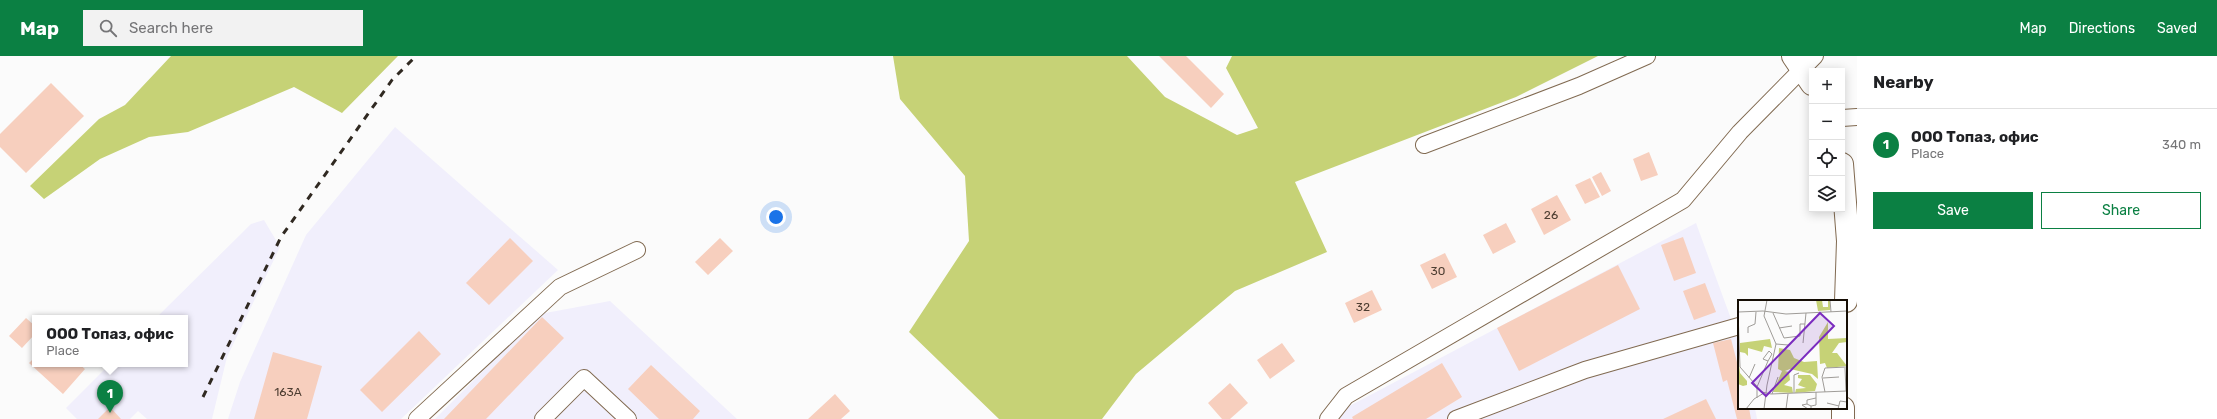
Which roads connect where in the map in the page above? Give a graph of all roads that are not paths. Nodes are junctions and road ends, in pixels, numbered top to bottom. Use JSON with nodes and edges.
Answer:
{"nodes":[{"id":1,"x":1647,"y":56,"type":"edge"},
{"id":2,"x":1805,"y":66,"type":"edge"},
{"id":3,"x":1857,"y":117,"type":"edge"},
{"id":4,"x":1845,"y":118,"type":"edge"},
{"id":5,"x":1424,"y":146,"type":"dead end"},
{"id":6,"x":1843,"y":176,"type":"edge"},
{"id":7,"x":637,"y":250,"type":"dead end"},
{"id":8,"x":1845,"y":297,"type":"edge"},
{"id":9,"x":1738,"y":326,"type":"edge"},
{"id":10,"x":1843,"y":409,"type":"edge"},
{"id":11,"x":417,"y":419,"type":"edge"},
{"id":12,"x":543,"y":419,"type":"edge"},
{"id":13,"x":628,"y":419,"type":"edge"},
{"id":14,"x":1328,"y":419,"type":"edge"},
{"id":15,"x":1456,"y":419,"type":"edge"},
{"id":16,"x":1842,"y":419,"type":"edge"}],
"edges":[{"from":1,"to":5,"type":"street"},
{"from":2,"to":14,"type":"street"},
{"from":3,"to":4,"type":"street"},
{"from":6,"to":8,"type":"highway"},
{"from":7,"to":11,"type":"street"},
{"from":9,"to":15,"type":"street"},
{"from":10,"to":16,"type":"highway"},
{"from":12,"to":13,"type":"street"}]}
